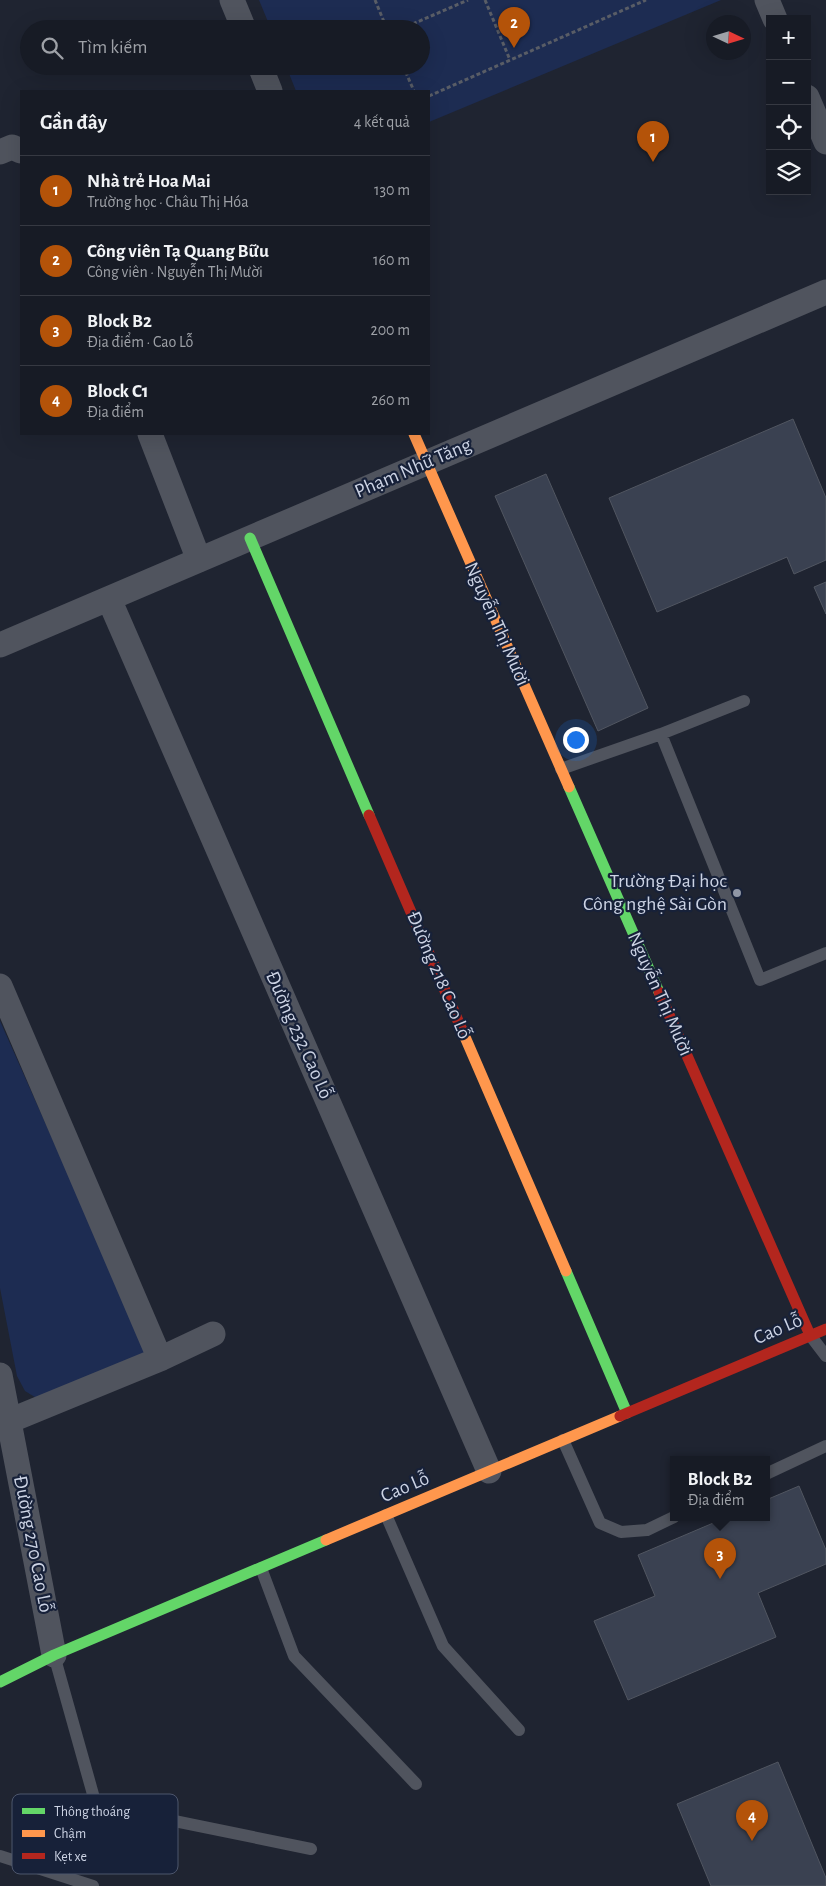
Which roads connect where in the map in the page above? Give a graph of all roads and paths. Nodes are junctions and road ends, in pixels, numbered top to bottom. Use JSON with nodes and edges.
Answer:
{"nodes":[{"id":1,"x":232,"y":0,"type":"edge"},
{"id":2,"x":375,"y":0,"type":"edge"},
{"id":3,"x":468,"y":0,"type":"edge"},
{"id":4,"x":485,"y":0,"type":"edge"},
{"id":5,"x":646,"y":0,"type":"edge"},
{"id":6,"x":767,"y":0,"type":"edge"},
{"id":7,"x":773,"y":15,"type":"edge"},
{"id":8,"x":240,"y":20,"type":"edge"},
{"id":9,"x":383,"y":20,"type":"edge"},
{"id":10,"x":422,"y":20,"type":"edge"},
{"id":11,"x":510,"y":60,"type":"junction"},
{"id":12,"x":264,"y":75,"type":"edge"},
{"id":13,"x":407,"y":75,"type":"edge"},
{"id":14,"x":270,"y":90,"type":"edge"},
{"id":15,"x":414,"y":90,"type":"edge"},
{"id":16,"x":430,"y":96,"type":"edge"},
{"id":17,"x":810,"y":105,"type":"edge"},
{"id":18,"x":826,"y":142,"type":"edge"},
{"id":19,"x":20,"y":151,"type":"edge"},
{"id":20,"x":0,"y":152,"type":"edge"},
{"id":21,"x":826,"y":292,"type":"edge"},
{"id":22,"x":150,"y":435,"type":"edge"},
{"id":23,"x":414,"y":435,"type":"edge"},
{"id":24,"x":426,"y":462,"type":"junction"},
{"id":25,"x":250,"y":538,"type":"junction"},
{"id":26,"x":199,"y":560,"type":"junction"},
{"id":27,"x":109,"y":599,"type":"junction"},
{"id":28,"x":0,"y":646,"type":"edge"},
{"id":29,"x":744,"y":701,"type":"dead end"},
{"id":30,"x":661,"y":734,"type":"junction"},
{"id":31,"x":561,"y":769,"type":"junction"},
{"id":32,"x":826,"y":953,"type":"edge"},
{"id":33,"x":0,"y":986,"type":"edge"},
{"id":34,"x":826,"y":1329,"type":"edge"},
{"id":35,"x":213,"y":1334,"type":"dead end"},
{"id":36,"x":810,"y":1335,"type":"junction"},
{"id":37,"x":826,"y":1356,"type":"edge"},
{"id":38,"x":160,"y":1359,"type":"junction"},
{"id":39,"x":0,"y":1375,"type":"edge"},
{"id":40,"x":627,"y":1413,"type":"junction"},
{"id":41,"x":9,"y":1421,"type":"junction"},
{"id":42,"x":563,"y":1440,"type":"junction"},
{"id":43,"x":826,"y":1446,"type":"edge"},
{"id":44,"x":489,"y":1471,"type":"junction"},
{"id":45,"x":770,"y":1472,"type":"edge"},
{"id":46,"x":386,"y":1515,"type":"junction"},
{"id":47,"x":670,"y":1519,"type":"edge"},
{"id":48,"x":261,"y":1568,"type":"junction"},
{"id":49,"x":54,"y":1655,"type":"junction"},
{"id":50,"x":0,"y":1682,"type":"edge"},
{"id":51,"x":520,"y":1730,"type":"dead end"},
{"id":52,"x":416,"y":1784,"type":"dead end"},
{"id":53,"x":93,"y":1794,"type":"edge"},
{"id":54,"x":178,"y":1822,"type":"edge"},
{"id":55,"x":311,"y":1849,"type":"dead end"},
{"id":56,"x":0,"y":1856,"type":"edge"},
{"id":57,"x":12,"y":1860,"type":"edge"},
{"id":58,"x":49,"y":1874,"type":"edge"},
{"id":59,"x":76,"y":1884,"type":"edge"},
{"id":60,"x":93,"y":1886,"type":"edge"}],
"edges":[{"from":1,"to":8,"type":"street"},
{"from":2,"to":9,"type":"path"},
{"from":3,"to":10,"type":"path"},
{"from":4,"to":11,"type":"path"},
{"from":5,"to":11,"type":"path"},
{"from":6,"to":7,"type":"street"},
{"from":11,"to":16,"type":"path"},
{"from":12,"to":14,"type":"street"},
{"from":13,"to":15,"type":"path"},
{"from":17,"to":18,"type":"street"},
{"from":19,"to":20,"type":"street"},
{"from":21,"to":24,"type":"street","name":"Phạm Nhữ Tăng"},
{"from":22,"to":26,"type":"street"},
{"from":23,"to":24,"type":"street","name":"Nguyễn Thị Mười"},
{"from":24,"to":25,"type":"street","name":"Phạm Nhữ Tăng"},
{"from":24,"to":31,"type":"street","name":"Nguyễn Thị Mười"},
{"from":25,"to":26,"type":"street","name":"Phạm Nhữ Tăng"},
{"from":25,"to":40,"type":"street","name":"Đường 218 Cao Lỗ"},
{"from":26,"to":27,"type":"street","name":"Phạm Nhữ Tăng"},
{"from":27,"to":28,"type":"street","name":"Phạm Nhữ Tăng"},
{"from":27,"to":44,"type":"street","name":"Đường 232 Cao Lỗ"},
{"from":29,"to":30,"type":"lane"},
{"from":30,"to":31,"type":"lane"},
{"from":30,"to":32,"type":"lane"},
{"from":31,"to":36,"type":"street","name":"Nguyễn Thị Mười"},
{"from":33,"to":38,"type":"street"},
{"from":34,"to":36,"type":"street","name":"Cao Lỗ"},
{"from":35,"to":38,"type":"street"},
{"from":36,"to":37,"type":"lane"},
{"from":36,"to":40,"type":"street","name":"Cao Lỗ"},
{"from":38,"to":41,"type":"street"},
{"from":39,"to":41,"type":"street","name":"Đường 270 Cao Lỗ"},
{"from":40,"to":42,"type":"street","name":"Cao Lỗ"},
{"from":41,"to":49,"type":"street","name":"Đường 270 Cao Lỗ"},
{"from":42,"to":44,"type":"street","name":"Cao Lỗ"},
{"from":42,"to":47,"type":"lane"},
{"from":43,"to":45,"type":"lane"},
{"from":44,"to":46,"type":"street","name":"Cao Lỗ"},
{"from":46,"to":48,"type":"street","name":"Cao Lỗ"},
{"from":46,"to":51,"type":"lane"},
{"from":48,"to":49,"type":"street","name":"Cao Lỗ"},
{"from":48,"to":52,"type":"lane"},
{"from":49,"to":50,"type":"street","name":"Cao Lỗ"},
{"from":49,"to":53,"type":"lane"},
{"from":54,"to":55,"type":"lane"},
{"from":56,"to":57,"type":"lane"},
{"from":58,"to":59,"type":"lane"},
{"from":59,"to":60,"type":"lane"}]}
